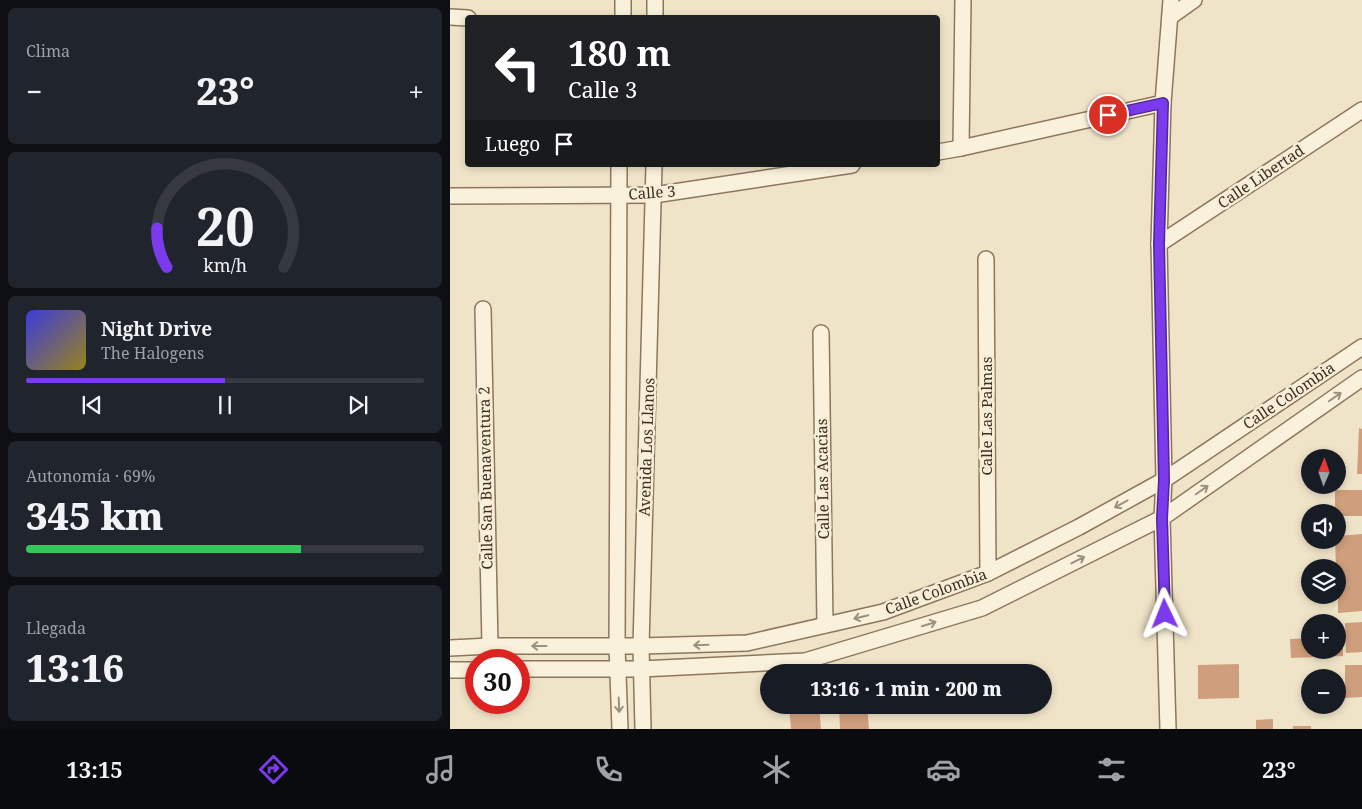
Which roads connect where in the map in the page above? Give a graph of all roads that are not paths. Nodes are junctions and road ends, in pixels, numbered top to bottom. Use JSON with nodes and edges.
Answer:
{"nodes":[{"id":1,"x":623,"y":0,"type":"edge"},
{"id":2,"x":655,"y":0,"type":"edge"},
{"id":3,"x":963,"y":0,"type":"edge"},
{"id":4,"x":1171,"y":0,"type":"edge"},
{"id":5,"x":1194,"y":0,"type":"edge"},
{"id":6,"x":623,"y":15,"type":"edge"},
{"id":7,"x":655,"y":15,"type":"edge"},
{"id":8,"x":1170,"y":17,"type":"junction"},
{"id":9,"x":450,"y":18,"type":"edge"},
{"id":10,"x":465,"y":18,"type":"edge"},
{"id":11,"x":1163,"y":103,"type":"junction"},
{"id":12,"x":1362,"y":110,"type":"edge"},
{"id":13,"x":961,"y":148,"type":"junction"},
{"id":14,"x":940,"y":152,"type":"edge"},
{"id":15,"x":619,"y":167,"type":"edge"},
{"id":16,"x":654,"y":167,"type":"edge"},
{"id":17,"x":839,"y":167,"type":"edge"},
{"id":18,"x":618,"y":195,"type":"junction"},
{"id":19,"x":654,"y":195,"type":"junction"},
{"id":20,"x":450,"y":196,"type":"edge"},
{"id":21,"x":1159,"y":244,"type":"junction"},
{"id":22,"x":986,"y":258,"type":"dead end"},
{"id":23,"x":483,"y":309,"type":"dead end"},
{"id":24,"x":821,"y":333,"type":"dead end"},
{"id":25,"x":1362,"y":346,"type":"edge"},
{"id":26,"x":1362,"y":378,"type":"edge"},
{"id":27,"x":1164,"y":480,"type":"junction"},
{"id":28,"x":1162,"y":518,"type":"junction"},
{"id":29,"x":988,"y":573,"type":"junction"},
{"id":30,"x":825,"y":625,"type":"junction"},
{"id":31,"x":490,"y":646,"type":"junction"},
{"id":32,"x":617,"y":646,"type":"junction"},
{"id":33,"x":641,"y":646,"type":"junction"},
{"id":34,"x":450,"y":648,"type":"edge"},
{"id":35,"x":530,"y":669,"type":"edge"},
{"id":36,"x":618,"y":669,"type":"junction"},
{"id":37,"x":641,"y":669,"type":"junction"},
{"id":38,"x":450,"y":670,"type":"edge"},
{"id":39,"x":465,"y":670,"type":"edge"},
{"id":40,"x":620,"y":729,"type":"edge"},
{"id":41,"x":643,"y":729,"type":"edge"},
{"id":42,"x":1168,"y":729,"type":"edge"}],
"edges":[{"from":1,"to":6,"type":"street"},
{"from":2,"to":7,"type":"street"},
{"from":3,"to":13,"type":"street"},
{"from":4,"to":8,"type":"street"},
{"from":5,"to":8,"type":"street"},
{"from":8,"to":11,"type":"street"},
{"from":9,"to":10,"type":"street"},
{"from":11,"to":13,"type":"street"},
{"from":11,"to":21,"type":"street"},
{"from":12,"to":21,"type":"street","name":"Calle Libertad"},
{"from":13,"to":14,"type":"street"},
{"from":15,"to":18,"type":"street","name":"Avenida Los Llanos"},
{"from":16,"to":19,"type":"street","name":"Avenida Los Llanos"},
{"from":17,"to":19,"type":"street","name":"Calle 3"},
{"from":18,"to":19,"type":"street","name":"Calle 3"},
{"from":18,"to":20,"type":"street","name":"Calle 3"},
{"from":18,"to":32,"type":"street","name":"Avenida Los Llanos"},
{"from":19,"to":33,"type":"street","name":"Avenida Los Llanos"},
{"from":21,"to":27,"type":"street"},
{"from":22,"to":29,"type":"street","name":"Calle Las Palmas"},
{"from":23,"to":31,"type":"street","name":"Calle San Buenaventura 2"},
{"from":24,"to":30,"type":"street","name":"Calle Las Acacias"},
{"from":25,"to":27,"type":"street","name":"Calle Colombia"},
{"from":28,"to":26,"type":"street","name":"Calle Colombia","one_way":true},
{"from":27,"to":28,"type":"street"},
{"from":27,"to":29,"type":"street","name":"Calle Colombia","one_way":true},
{"from":37,"to":28,"type":"street","name":"Calle Colombia","one_way":true},
{"from":28,"to":42,"type":"street"},
{"from":29,"to":30,"type":"street","name":"Calle Colombia","one_way":true},
{"from":30,"to":33,"type":"street","name":"Calle Colombia","one_way":true},
{"from":32,"to":31,"type":"street","name":"Calle Colombia","one_way":true},
{"from":31,"to":34,"type":"street","name":"Calle Colombia"},
{"from":32,"to":33,"type":"street","name":"Calle Colombia"},
{"from":32,"to":36,"type":"street","name":"Avenida Los Llanos"},
{"from":33,"to":37,"type":"street","name":"Avenida Los Llanos"},
{"from":35,"to":36,"type":"street","name":"Calle Colombia"},
{"from":36,"to":37,"type":"street","name":"Calle Colombia"},
{"from":36,"to":40,"type":"street","name":"Avenida Los Llanos","one_way":true},
{"from":37,"to":41,"type":"street","name":"Avenida Los Llanos"},
{"from":38,"to":39,"type":"street"}]}
